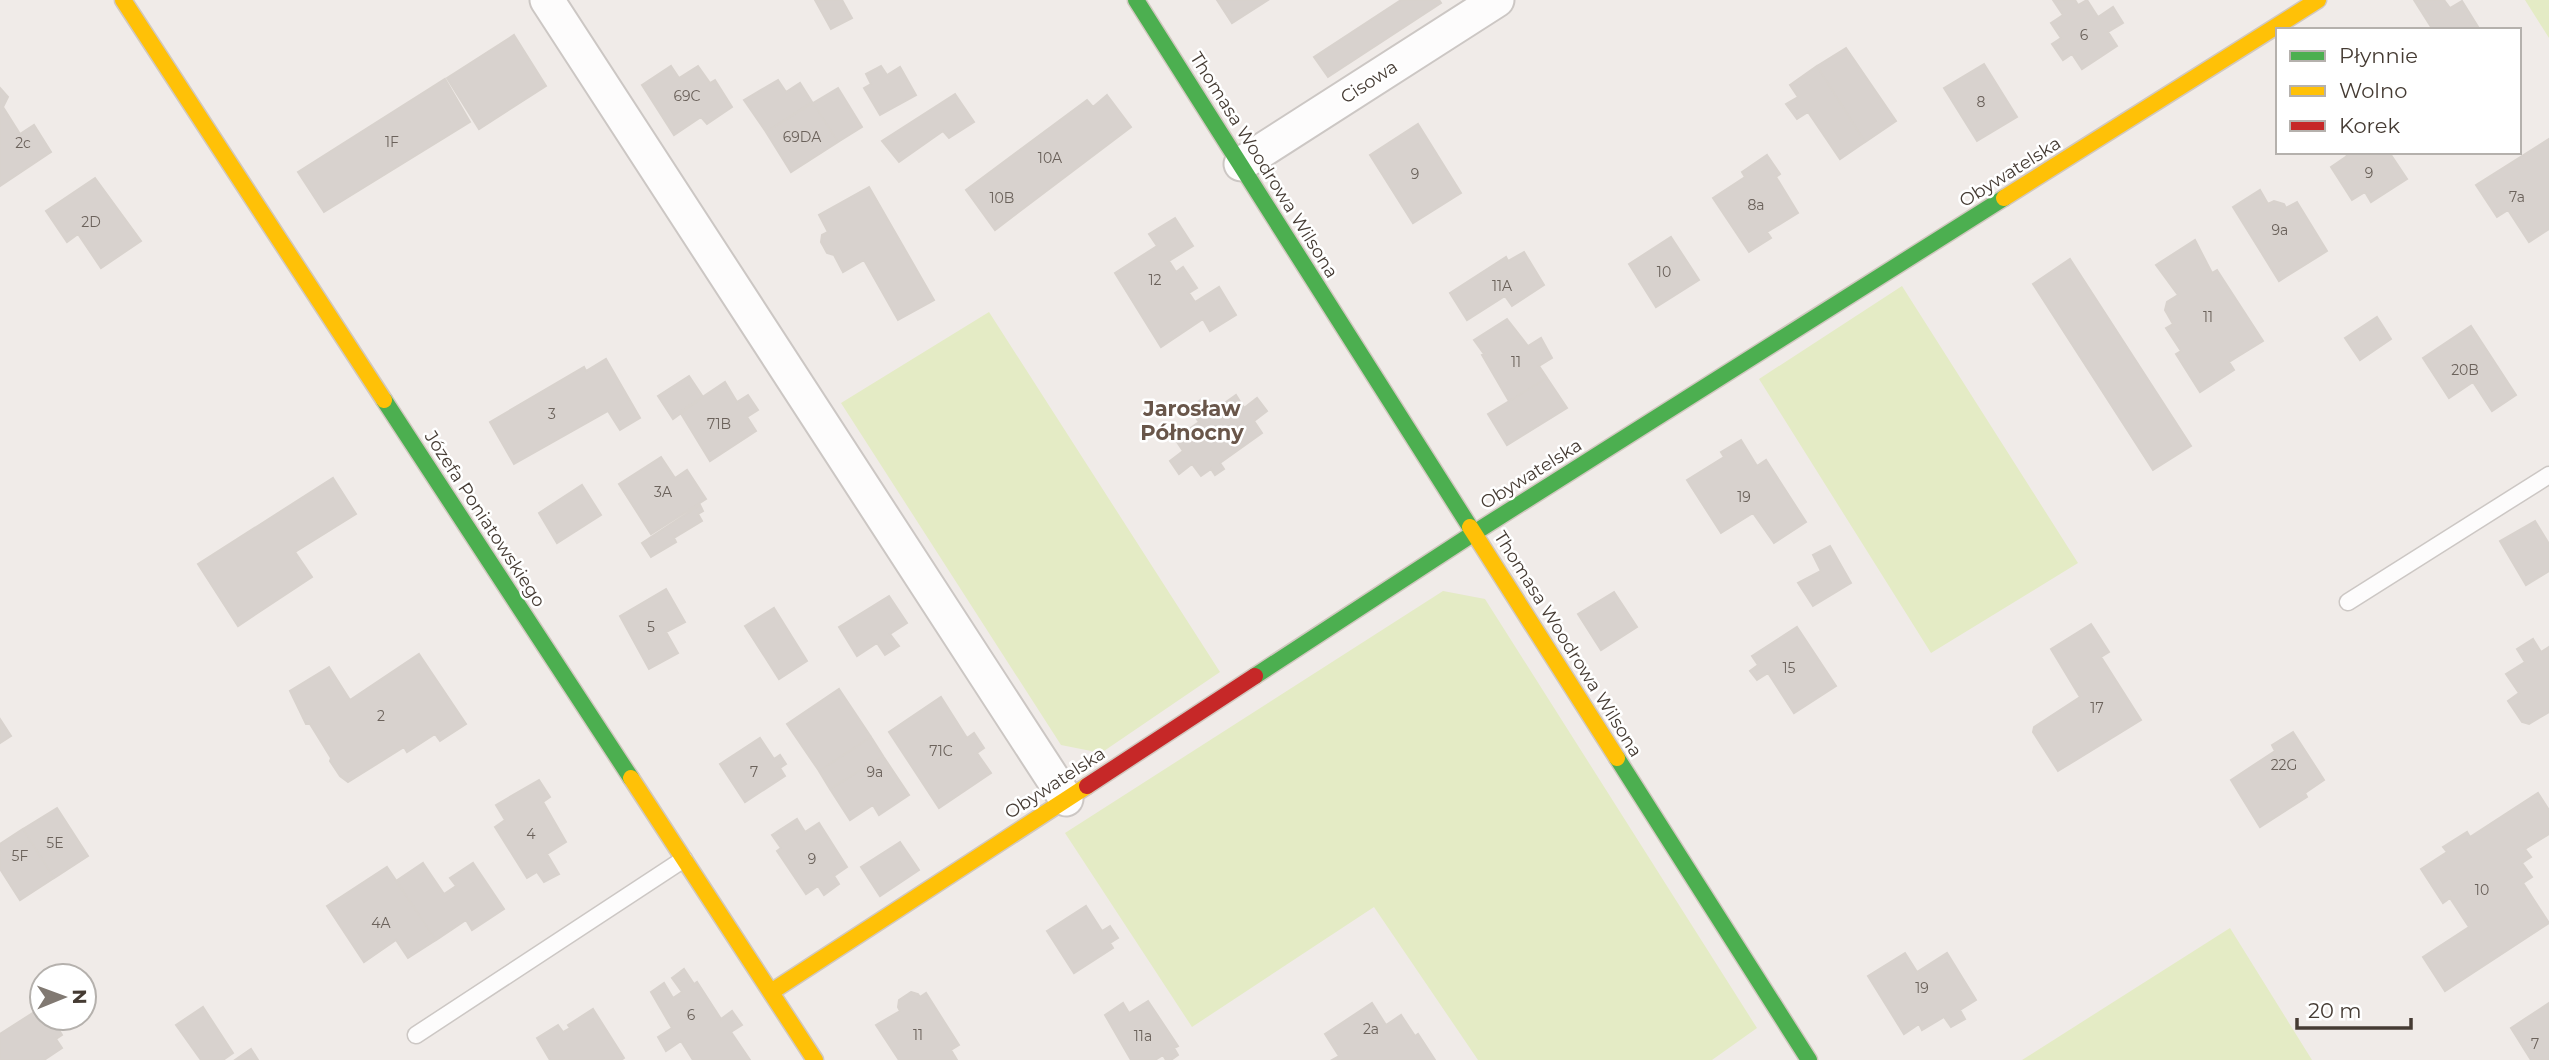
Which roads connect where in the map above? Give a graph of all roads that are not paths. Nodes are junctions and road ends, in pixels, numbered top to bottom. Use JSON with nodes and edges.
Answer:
{"nodes":[{"id":1,"x":123,"y":0,"type":"edge"},
{"id":2,"x":547,"y":0,"type":"edge"},
{"id":3,"x":1136,"y":0,"type":"edge"},
{"id":4,"x":1497,"y":0,"type":"edge"},
{"id":5,"x":2318,"y":0,"type":"edge"},
{"id":6,"x":1241,"y":164,"type":"junction"},
{"id":7,"x":2549,"y":475,"type":"edge"},
{"id":8,"x":1474,"y":533,"type":"junction"},
{"id":9,"x":2348,"y":601,"type":"dead end"},
{"id":10,"x":1066,"y":799,"type":"junction"},
{"id":11,"x":684,"y":859,"type":"junction"},
{"id":12,"x":771,"y":992,"type":"junction"},
{"id":13,"x":416,"y":1035,"type":"dead end"},
{"id":14,"x":815,"y":1060,"type":"edge"},
{"id":15,"x":1809,"y":1060,"type":"edge"}],
"edges":[{"from":1,"to":11,"type":"street","name":"Józefa Poniatowskiego"},
{"from":2,"to":10,"type":"street"},
{"from":3,"to":6,"type":"street","name":"Thomasa Woodrowa Wilsona"},
{"from":4,"to":6,"type":"street","name":"Cisowa"},
{"from":5,"to":8,"type":"street","name":"Obywatelska"},
{"from":6,"to":8,"type":"street","name":"Thomasa Woodrowa Wilsona"},
{"from":7,"to":9,"type":"lane"},
{"from":8,"to":10,"type":"street","name":"Obywatelska"},
{"from":8,"to":15,"type":"street","name":"Thomasa Woodrowa Wilsona"},
{"from":10,"to":12,"type":"street","name":"Obywatelska"},
{"from":11,"to":12,"type":"street","name":"Józefa Poniatowskiego"},
{"from":11,"to":13,"type":"lane"},
{"from":12,"to":14,"type":"street","name":"Józefa Poniatowskiego"}]}
